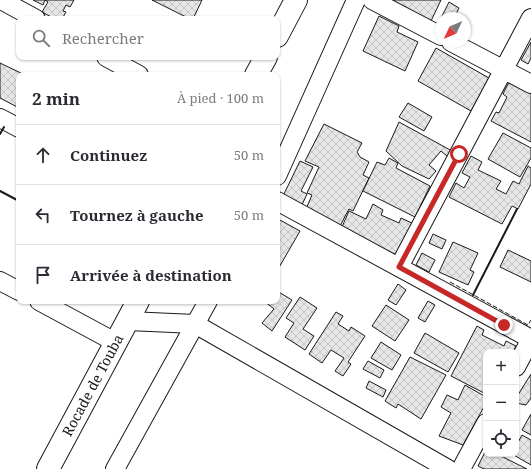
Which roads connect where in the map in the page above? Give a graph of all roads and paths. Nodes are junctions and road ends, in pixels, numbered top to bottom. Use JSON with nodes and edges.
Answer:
{"nodes":[{"id":1,"x":1,"y":0,"type":"edge"},
{"id":2,"x":296,"y":0,"type":"edge"},
{"id":3,"x":356,"y":0,"type":"edge"},
{"id":4,"x":372,"y":0,"type":"edge"},
{"id":5,"x":30,"y":16,"type":"edge"},
{"id":6,"x":531,"y":18,"type":"edge"},
{"id":7,"x":280,"y":30,"type":"edge"},
{"id":8,"x":435,"y":33,"type":"edge"},
{"id":9,"x":462,"y":48,"type":"edge"},
{"id":10,"x":112,"y":60,"type":"edge"},
{"id":11,"x":264,"y":60,"type":"edge"},
{"id":12,"x":504,"y":70,"type":"junction"},
{"id":13,"x":134,"y":72,"type":"edge"},
{"id":14,"x":258,"y":72,"type":"edge"},
{"id":15,"x":531,"y":84,"type":"edge"},
{"id":16,"x":0,"y":118,"type":"edge"},
{"id":17,"x":16,"y":126,"type":"edge"},
{"id":18,"x":280,"y":169,"type":"edge"},
{"id":19,"x":280,"y":203,"type":"edge"},
{"id":20,"x":399,"y":267,"type":"junction"},
{"id":21,"x":0,"y":281,"type":"edge"},
{"id":22,"x":16,"y":289,"type":"edge"},
{"id":23,"x":45,"y":304,"type":"edge"},
{"id":24,"x":136,"y":304,"type":"edge"},
{"id":25,"x":206,"y":304,"type":"edge"},
{"id":26,"x":128,"y":321,"type":"junction"},
{"id":27,"x":195,"y":324,"type":"junction"},
{"id":28,"x":531,"y":339,"type":"edge"},
{"id":29,"x":115,"y":342,"type":"junction"},
{"id":30,"x":519,"y":361,"type":"edge"},
{"id":31,"x":483,"y":429,"type":"edge"},
{"id":32,"x":48,"y":469,"type":"edge"},
{"id":33,"x":115,"y":469,"type":"edge"},
{"id":34,"x":448,"y":469,"type":"edge"},
{"id":35,"x":461,"y":469,"type":"edge"}],
"edges":[{"from":1,"to":5,"type":"street"},
{"from":2,"to":7,"type":"main road"},
{"from":3,"to":18,"type":"street"},
{"from":4,"to":8,"type":"street"},
{"from":6,"to":12,"type":"street"},
{"from":9,"to":12,"type":"street"},
{"from":10,"to":13,"type":"street"},
{"from":11,"to":14,"type":"main road"},
{"from":12,"to":15,"type":"street"},
{"from":12,"to":20,"type":"street"},
{"from":16,"to":17,"type":"street"},
{"from":19,"to":20,"type":"street"},
{"from":20,"to":28,"type":"street"},
{"from":21,"to":22,"type":"street"},
{"from":23,"to":29,"type":"street"},
{"from":24,"to":26,"type":"main road","name":"Rocade de Touba"},
{"from":25,"to":27,"type":"street"},
{"from":26,"to":27,"type":"street"},
{"from":26,"to":29,"type":"main road","name":"Rocade de Touba"},
{"from":27,"to":33,"type":"street"},
{"from":27,"to":34,"type":"street"},
{"from":28,"to":30,"type":"street"},
{"from":29,"to":32,"type":"main road","name":"Rocade de Touba"},
{"from":31,"to":35,"type":"street"}]}
